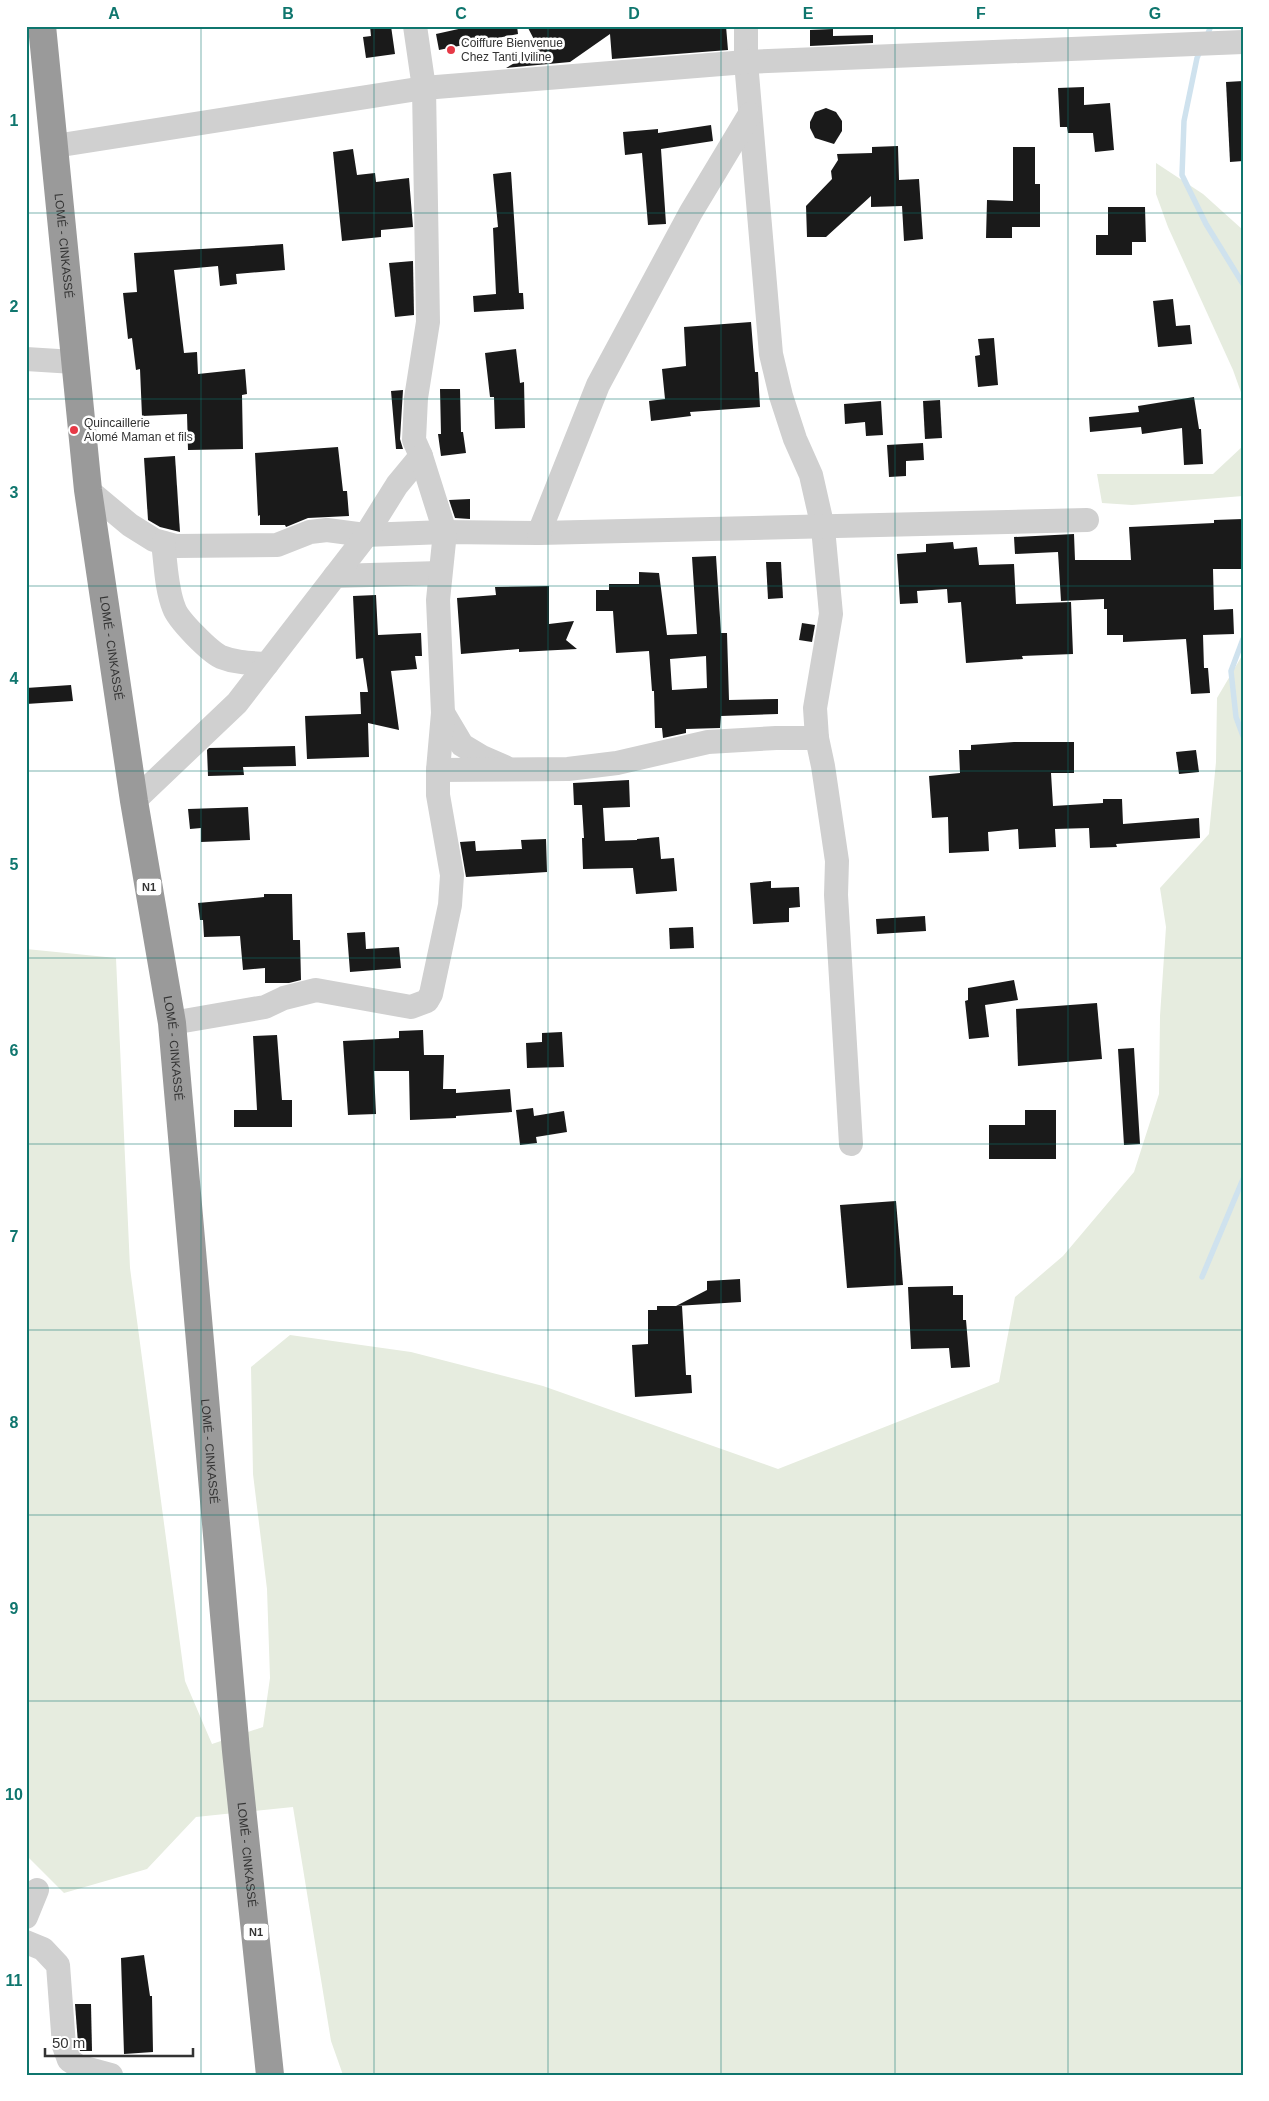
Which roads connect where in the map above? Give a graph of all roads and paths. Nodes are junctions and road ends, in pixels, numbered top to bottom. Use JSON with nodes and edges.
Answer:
{"nodes":[{"id":1,"x":42,"y":26,"type":"edge"},
{"id":2,"x":415,"y":26,"type":"edge"},
{"id":3,"x":1142,"y":26,"type":"edge"},
{"id":4,"x":748,"y":28,"type":"edge"},
{"id":5,"x":1232,"y":42,"type":"edge"},
{"id":6,"x":1175,"y":44,"type":"junction"},
{"id":7,"x":746,"y":62,"type":"junction"},
{"id":8,"x":424,"y":88,"type":"junction"},
{"id":9,"x":750,"y":114,"type":"junction"},
{"id":10,"x":55,"y":146,"type":"junction"},
{"id":11,"x":26,"y":359,"type":"edge"},
{"id":12,"x":74,"y":362,"type":"junction"},
{"id":13,"x":421,"y":456,"type":"junction"},
{"id":14,"x":88,"y":490,"type":"junction"},
{"id":15,"x":1086,"y":520,"type":"dead end"},
{"id":16,"x":824,"y":528,"type":"junction"},
{"id":17,"x":445,"y":532,"type":"junction"},
{"id":18,"x":539,"y":533,"type":"junction"},
{"id":19,"x":366,"y":535,"type":"junction"},
{"id":20,"x":164,"y":543,"type":"junction"},
{"id":21,"x":440,"y":573,"type":"junction"},
{"id":22,"x":335,"y":576,"type":"junction"},
{"id":23,"x":267,"y":664,"type":"junction"},
{"id":24,"x":443,"y":713,"type":"junction"},
{"id":25,"x":817,"y":738,"type":"junction"},
{"id":26,"x":438,"y":770,"type":"junction"},
{"id":27,"x":512,"y":770,"type":"junction"},
{"id":28,"x":134,"y":801,"type":"junction"},
{"id":29,"x":172,"y":1023,"type":"junction"},
{"id":30,"x":851,"y":1144,"type":"dead end"},
{"id":31,"x":37,"y":1890,"type":"dead end"},
{"id":32,"x":26,"y":1918,"type":"edge"},
{"id":33,"x":26,"y":1942,"type":"edge"},
{"id":34,"x":111,"y":2075,"type":"edge"},
{"id":35,"x":270,"y":2075,"type":"edge"}],
"edges":[{"from":1,"to":10,"type":"highway","name":"LOMÉ - CINKASSÉ","number":"N1"},
{"from":2,"to":8,"type":"street"},
{"from":3,"to":6,"type":"street"},
{"from":4,"to":7,"type":"street"},
{"from":5,"to":6,"type":"street"},
{"from":6,"to":7,"type":"street"},
{"from":7,"to":8,"type":"street"},
{"from":7,"to":9,"type":"street"},
{"from":8,"to":10,"type":"street"},
{"from":8,"to":13,"type":"street"},
{"from":9,"to":16,"type":"street"},
{"from":9,"to":18,"type":"street"},
{"from":10,"to":12,"type":"highway","name":"LOMÉ - CINKASSÉ","number":"N1"},
{"from":11,"to":12,"type":"street"},
{"from":12,"to":14,"type":"highway","name":"LOMÉ - CINKASSÉ","number":"N1"},
{"from":13,"to":17,"type":"street"},
{"from":13,"to":19,"type":"street"},
{"from":14,"to":20,"type":"street"},
{"from":14,"to":28,"type":"highway","name":"LOMÉ - CINKASSÉ","number":"N1"},
{"from":15,"to":16,"type":"street"},
{"from":16,"to":18,"type":"street"},
{"from":16,"to":25,"type":"street"},
{"from":17,"to":18,"type":"street"},
{"from":17,"to":19,"type":"street"},
{"from":17,"to":21,"type":"street"},
{"from":19,"to":20,"type":"street"},
{"from":19,"to":22,"type":"street"},
{"from":20,"to":23,"type":"street"},
{"from":21,"to":22,"type":"street"},
{"from":21,"to":24,"type":"street"},
{"from":22,"to":23,"type":"street"},
{"from":23,"to":28,"type":"street"},
{"from":24,"to":26,"type":"street"},
{"from":24,"to":27,"type":"street"},
{"from":25,"to":27,"type":"street"},
{"from":25,"to":30,"type":"street"},
{"from":26,"to":27,"type":"street"},
{"from":26,"to":29,"type":"street"},
{"from":28,"to":29,"type":"highway","name":"LOMÉ - CINKASSÉ","number":"N1"},
{"from":29,"to":35,"type":"highway","name":"LOMÉ - CINKASSÉ","number":"N1"},
{"from":31,"to":32,"type":"street"},
{"from":33,"to":34,"type":"street"}]}
